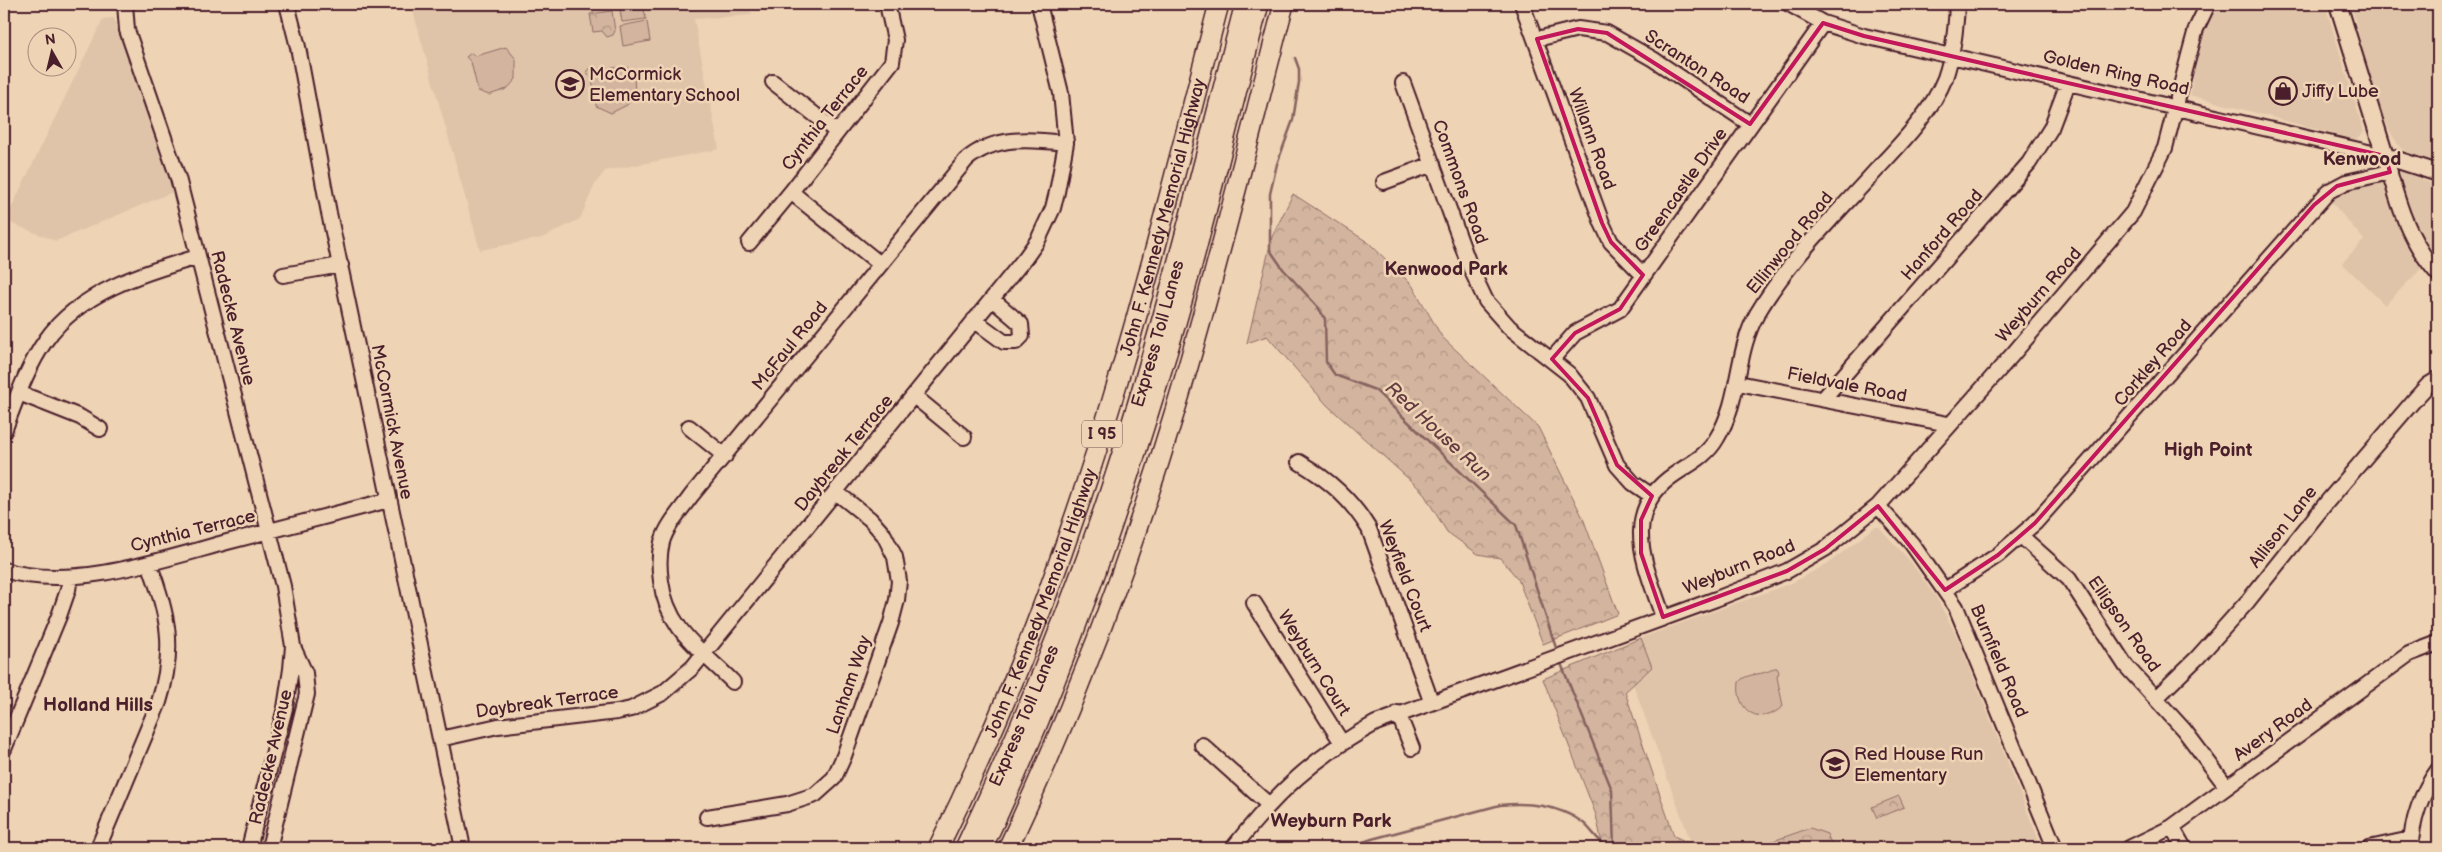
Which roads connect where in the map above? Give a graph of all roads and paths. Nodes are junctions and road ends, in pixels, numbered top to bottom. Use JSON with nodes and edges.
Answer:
{"nodes":[{"id":1,"x":125,"y":4,"type":"edge"},
{"id":2,"x":287,"y":4,"type":"edge"},
{"id":3,"x":887,"y":4,"type":"edge"},
{"id":4,"x":1039,"y":4,"type":"edge"},
{"id":5,"x":1220,"y":4,"type":"edge"},
{"id":6,"x":1245,"y":4,"type":"edge"},
{"id":7,"x":1259,"y":4,"type":"edge"},
{"id":8,"x":1284,"y":4,"type":"edge"},
{"id":9,"x":1522,"y":4,"type":"edge"},
{"id":10,"x":1788,"y":4,"type":"edge"},
{"id":11,"x":1957,"y":4,"type":"edge"},
{"id":12,"x":2208,"y":4,"type":"edge"},
{"id":13,"x":2338,"y":4,"type":"edge"},
{"id":14,"x":1823,"y":23,"type":"junction"},
{"id":15,"x":1537,"y":39,"type":"junction"},
{"id":16,"x":1950,"y":55,"type":"junction"},
{"id":17,"x":773,"y":82,"type":"dead end"},
{"id":18,"x":1403,"y":83,"type":"dead end"},
{"id":19,"x":2068,"y":83,"type":"junction"},
{"id":20,"x":2176,"y":107,"type":"junction"},
{"id":21,"x":1750,"y":124,"type":"junction"},
{"id":22,"x":837,"y":132,"type":"junction"},
{"id":23,"x":1066,"y":143,"type":"junction"},
{"id":24,"x":1433,"y":164,"type":"junction"},
{"id":25,"x":2387,"y":164,"type":"junction"},
{"id":26,"x":2438,"y":173,"type":"edge"},
{"id":27,"x":1384,"y":182,"type":"dead end"},
{"id":28,"x":791,"y":192,"type":"junction"},
{"id":29,"x":749,"y":243,"type":"dead end"},
{"id":30,"x":198,"y":257,"type":"junction"},
{"id":31,"x":880,"y":264,"type":"junction"},
{"id":32,"x":341,"y":265,"type":"junction"},
{"id":33,"x":2438,"y":274,"type":"edge"},
{"id":34,"x":1643,"y":275,"type":"junction"},
{"id":35,"x":283,"y":276,"type":"dead end"},
{"id":36,"x":992,"y":299,"type":"junction"},
{"id":37,"x":974,"y":320,"type":"junction"},
{"id":38,"x":1552,"y":359,"type":"junction"},
{"id":39,"x":2438,"y":379,"type":"edge"},
{"id":40,"x":1738,"y":383,"type":"junction"},
{"id":41,"x":19,"y":393,"type":"junction"},
{"id":42,"x":914,"y":396,"type":"junction"},
{"id":43,"x":1824,"y":398,"type":"junction"},
{"id":44,"x":1948,"y":424,"type":"junction"},
{"id":45,"x":689,"y":427,"type":"dead end"},
{"id":46,"x":4,"y":430,"type":"edge"},
{"id":47,"x":100,"y":430,"type":"dead end"},
{"id":48,"x":964,"y":437,"type":"dead end"},
{"id":49,"x":725,"y":456,"type":"junction"},
{"id":50,"x":1299,"y":462,"type":"dead end"},
{"id":51,"x":836,"y":492,"type":"junction"},
{"id":52,"x":1652,"y":496,"type":"junction"},
{"id":53,"x":389,"y":500,"type":"junction"},
{"id":54,"x":1878,"y":506,"type":"junction"},
{"id":55,"x":268,"y":532,"type":"junction"},
{"id":56,"x":2021,"y":536,"type":"junction"},
{"id":57,"x":149,"y":563,"type":"junction"},
{"id":58,"x":4,"y":570,"type":"edge"},
{"id":59,"x":70,"y":577,"type":"junction"},
{"id":60,"x":1945,"y":590,"type":"junction"},
{"id":61,"x":1254,"y":603,"type":"dead end"},
{"id":62,"x":1663,"y":617,"type":"junction"},
{"id":63,"x":2438,"y":643,"type":"edge"},
{"id":64,"x":292,"y":646,"type":"junction"},
{"id":65,"x":704,"y":653,"type":"junction"},
{"id":66,"x":733,"y":682,"type":"dead end"},
{"id":67,"x":2156,"y":698,"type":"junction"},
{"id":68,"x":1431,"y":701,"type":"junction"},
{"id":69,"x":1398,"y":713,"type":"junction"},
{"id":70,"x":440,"y":739,"type":"junction"},
{"id":71,"x":1342,"y":743,"type":"junction"},
{"id":72,"x":1202,"y":745,"type":"dead end"},
{"id":73,"x":1412,"y":748,"type":"dead end"},
{"id":74,"x":4,"y":749,"type":"edge"},
{"id":75,"x":2438,"y":770,"type":"edge"},
{"id":76,"x":2227,"y":787,"type":"junction"},
{"id":77,"x":1268,"y":804,"type":"junction"},
{"id":78,"x":707,"y":818,"type":"dead end"},
{"id":79,"x":2172,"y":828,"type":"junction"},
{"id":80,"x":2411,"y":844,"type":"edge"},
{"id":81,"x":98,"y":848,"type":"edge"},
{"id":82,"x":249,"y":848,"type":"edge"},
{"id":83,"x":269,"y":848,"type":"edge"},
{"id":84,"x":463,"y":848,"type":"edge"},
{"id":85,"x":938,"y":848,"type":"edge"},
{"id":86,"x":966,"y":848,"type":"edge"},
{"id":87,"x":982,"y":848,"type":"edge"},
{"id":88,"x":1008,"y":848,"type":"edge"},
{"id":89,"x":1233,"y":848,"type":"edge"},
{"id":90,"x":2055,"y":848,"type":"edge"},
{"id":91,"x":2129,"y":848,"type":"edge"},
{"id":92,"x":2184,"y":848,"type":"edge"},
{"id":93,"x":2369,"y":848,"type":"edge"}],
"edges":[{"from":1,"to":30,"type":"street","name":"Radecke Avenue"},
{"from":2,"to":32,"type":"street","name":"McCormick Avenue"},
{"from":3,"to":22,"type":"street","name":"Cynthia Terrace"},
{"from":4,"to":23,"type":"street","name":"Daybreak Terrace"},
{"from":5,"to":85,"type":"highway","name":"John F. Kennedy Memorial Highway","number":"I 95"},
{"from":6,"to":86,"type":"highway","name":"Express Toll Lanes"},
{"from":7,"to":87,"type":"highway","name":"Express Toll Lanes"},
{"from":8,"to":88,"type":"highway"},
{"from":9,"to":15,"type":"street","name":"Willann Road"},
{"from":10,"to":14,"type":"street","name":"Golden Ring Road"},
{"from":11,"to":16,"type":"street","name":"Ellinwood Road"},
{"from":12,"to":20,"type":"street","name":"Weyburn Road"},
{"from":13,"to":25,"type":"main road"},
{"from":14,"to":16,"type":"street","name":"Golden Ring Road"},
{"from":14,"to":21,"type":"street","name":"Greencastle Drive"},
{"from":15,"to":21,"type":"street","name":"Scranton Road"},
{"from":15,"to":34,"type":"street","name":"Willann Road"},
{"from":16,"to":19,"type":"street","name":"Golden Ring Road"},
{"from":16,"to":40,"type":"street","name":"Ellinwood Road"},
{"from":17,"to":22,"type":"street"},
{"from":18,"to":24,"type":"street","name":"Commons Road"},
{"from":19,"to":20,"type":"street","name":"Golden Ring Road"},
{"from":19,"to":43,"type":"street","name":"Hanford Road"},
{"from":20,"to":25,"type":"street","name":"Golden Ring Road"},
{"from":20,"to":44,"type":"street","name":"Weyburn Road"},
{"from":21,"to":34,"type":"street","name":"Greencastle Drive"},
{"from":22,"to":28,"type":"street","name":"Cynthia Terrace"},
{"from":23,"to":31,"type":"street","name":"McFaul Road"},
{"from":23,"to":36,"type":"street","name":"Daybreak Terrace"},
{"from":24,"to":27,"type":"street"},
{"from":24,"to":38,"type":"street","name":"Commons Road"},
{"from":25,"to":26,"type":"main road","name":"Golden Ring Road"},
{"from":25,"to":33,"type":"street"},
{"from":25,"to":56,"type":"street","name":"Corkley Road"},
{"from":28,"to":29,"type":"street","name":"Cynthia Terrace"},
{"from":28,"to":31,"type":"street"},
{"from":30,"to":41,"type":"street"},
{"from":30,"to":55,"type":"street","name":"Radecke Avenue"},
{"from":31,"to":49,"type":"street","name":"McFaul Road"},
{"from":32,"to":35,"type":"street"},
{"from":32,"to":53,"type":"street","name":"McCormick Avenue"},
{"from":34,"to":38,"type":"street","name":"Greencastle Drive"},
{"from":36,"to":37,"type":"street","name":"Daybreak Terrace"},
{"from":36,"to":37,"type":"street"},
{"from":37,"to":42,"type":"street","name":"Daybreak Terrace"},
{"from":38,"to":52,"type":"street","name":"Commons Road"},
{"from":39,"to":67,"type":"street","name":"Allison Lane"},
{"from":40,"to":43,"type":"street","name":"Fieldvale Road"},
{"from":40,"to":52,"type":"street","name":"Ellinwood Road"},
{"from":41,"to":46,"type":"street"},
{"from":41,"to":47,"type":"street"},
{"from":42,"to":48,"type":"street"},
{"from":42,"to":51,"type":"street","name":"Daybreak Terrace"},
{"from":43,"to":44,"type":"street","name":"Fieldvale Road"},
{"from":44,"to":54,"type":"street","name":"Weyburn Road"},
{"from":45,"to":49,"type":"street"},
{"from":49,"to":65,"type":"street","name":"McFaul Road"},
{"from":50,"to":68,"type":"street","name":"Weyfield Court"},
{"from":51,"to":65,"type":"street","name":"Daybreak Terrace"},
{"from":51,"to":78,"type":"street","name":"Lanham Way"},
{"from":52,"to":62,"type":"street","name":"Ellinwood Road"},
{"from":53,"to":55,"type":"street","name":"Cynthia Terrace"},
{"from":53,"to":70,"type":"street","name":"McCormick Avenue"},
{"from":54,"to":60,"type":"street","name":"Burnfield Road"},
{"from":54,"to":62,"type":"street","name":"Weyburn Road"},
{"from":55,"to":57,"type":"street","name":"Cynthia Terrace"},
{"from":55,"to":64,"type":"street","name":"Radecke Avenue"},
{"from":56,"to":60,"type":"street","name":"Corkley Road"},
{"from":56,"to":67,"type":"street","name":"Elligson Road"},
{"from":57,"to":59,"type":"street","name":"Cynthia Terrace"},
{"from":57,"to":81,"type":"street"},
{"from":58,"to":59,"type":"street","name":"Cynthia Terrace"},
{"from":59,"to":74,"type":"street"},
{"from":60,"to":90,"type":"street","name":"Burnfield Road"},
{"from":61,"to":71,"type":"street","name":"Weyburn Court"},
{"from":62,"to":68,"type":"street","name":"Weyburn Road"},
{"from":63,"to":76,"type":"street","name":"Avery Road"},
{"from":64,"to":82,"type":"street","name":"Radecke Avenue"},
{"from":64,"to":83,"type":"street","name":"Radecke Avenue"},
{"from":65,"to":66,"type":"street","name":"McFaul Road"},
{"from":65,"to":70,"type":"street","name":"Daybreak Terrace"},
{"from":67,"to":76,"type":"street","name":"Elligson Road"},
{"from":68,"to":69,"type":"street","name":"Weyburn Road"},
{"from":69,"to":71,"type":"street","name":"Weyburn Road"},
{"from":69,"to":73,"type":"street"},
{"from":70,"to":84,"type":"street","name":"McCormick Avenue"},
{"from":71,"to":77,"type":"street","name":"Weyburn Road"},
{"from":72,"to":77,"type":"street"},
{"from":75,"to":80,"type":"street"},
{"from":76,"to":79,"type":"street","name":"Avery Road"},
{"from":77,"to":89,"type":"street","name":"Weyburn Road"},
{"from":79,"to":91,"type":"street","name":"Avery Road"},
{"from":79,"to":92,"type":"street"},
{"from":80,"to":93,"type":"street"}]}
